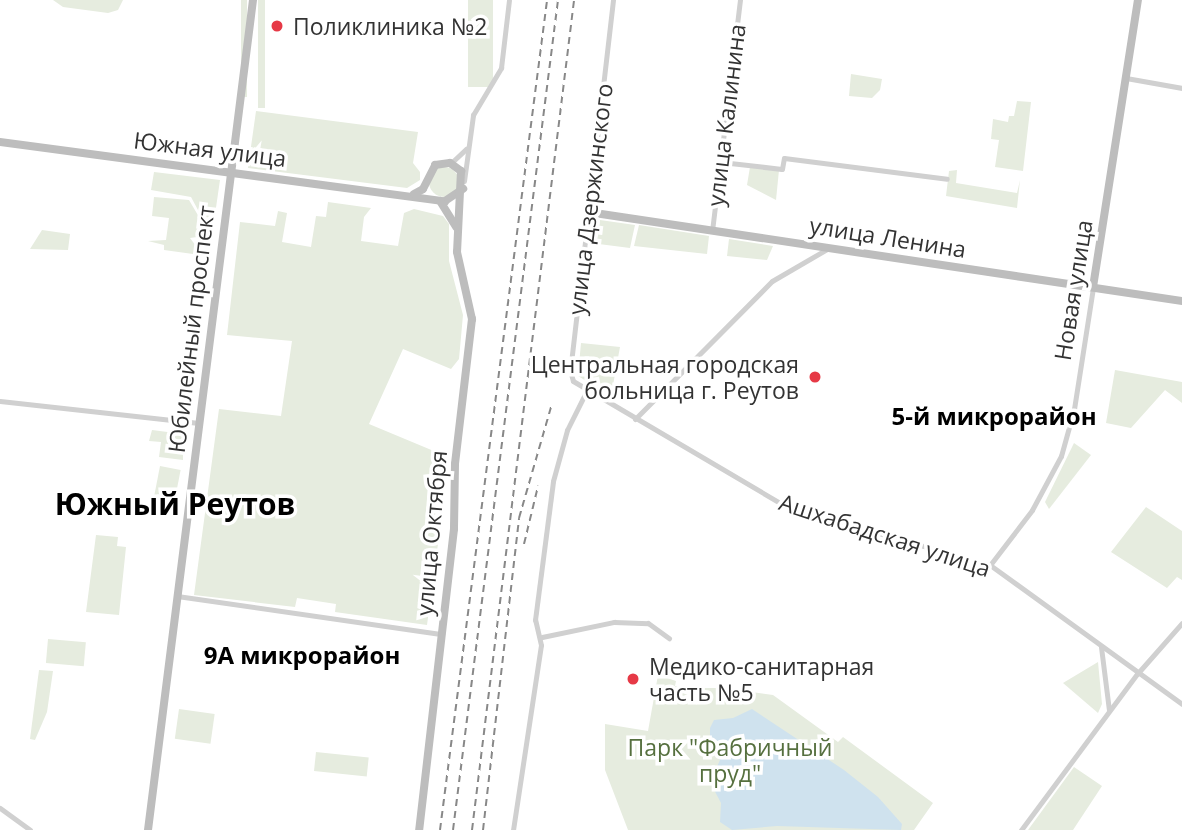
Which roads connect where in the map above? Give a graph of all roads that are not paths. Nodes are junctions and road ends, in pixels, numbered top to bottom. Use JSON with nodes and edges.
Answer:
{"nodes":[{"id":1,"x":253,"y":0,"type":"edge"},
{"id":2,"x":509,"y":0,"type":"edge"},
{"id":3,"x":613,"y":0,"type":"edge"},
{"id":4,"x":740,"y":0,"type":"edge"},
{"id":5,"x":1138,"y":0,"type":"edge"},
{"id":6,"x":1126,"y":78,"type":"junction"},
{"id":7,"x":1182,"y":88,"type":"edge"},
{"id":8,"x":0,"y":142,"type":"edge"},
{"id":9,"x":469,"y":143,"type":"junction"},
{"id":10,"x":721,"y":162,"type":"junction"},
{"id":11,"x":450,"y":163,"type":"junction"},
{"id":12,"x":230,"y":172,"type":"junction"},
{"id":13,"x":947,"y":179,"type":"dead end"},
{"id":14,"x":425,"y":182,"type":"junction"},
{"id":15,"x":464,"y":184,"type":"junction"},
{"id":16,"x":414,"y":194,"type":"junction"},
{"id":17,"x":438,"y":200,"type":"junction"},
{"id":18,"x":588,"y":212,"type":"junction"},
{"id":19,"x":712,"y":231,"type":"junction"},
{"id":20,"x":457,"y":241,"type":"junction"},
{"id":21,"x":830,"y":248,"type":"junction"},
{"id":22,"x":1093,"y":287,"type":"junction"},
{"id":23,"x":1182,"y":301,"type":"edge"},
{"id":24,"x":586,"y":392,"type":"junction"},
{"id":25,"x":0,"y":401,"type":"edge"},
{"id":26,"x":635,"y":419,"type":"junction"},
{"id":27,"x":199,"y":423,"type":"junction"},
{"id":28,"x":990,"y":565,"type":"junction"},
{"id":29,"x":177,"y":597,"type":"junction"},
{"id":30,"x":1182,"y":623,"type":"edge"},
{"id":31,"x":442,"y":634,"type":"junction"},
{"id":32,"x":542,"y":637,"type":"junction"},
{"id":33,"x":669,"y":638,"type":"dead end"},
{"id":34,"x":1101,"y":648,"type":"junction"},
{"id":35,"x":1137,"y":674,"type":"junction"},
{"id":36,"x":1182,"y":704,"type":"edge"},
{"id":37,"x":1109,"y":712,"type":"junction"},
{"id":38,"x":0,"y":808,"type":"edge"},
{"id":39,"x":30,"y":830,"type":"edge"},
{"id":40,"x":148,"y":830,"type":"edge"},
{"id":41,"x":419,"y":830,"type":"edge"},
{"id":42,"x":513,"y":830,"type":"edge"},
{"id":43,"x":1021,"y":830,"type":"edge"}],
"edges":[{"from":1,"to":12,"type":"street","name":"Юбилейный проспект"},
{"from":2,"to":9,"type":"street","name":"улица Октября"},
{"from":3,"to":18,"type":"street","name":"улица Дзержинского"},
{"from":4,"to":10,"type":"street","name":"улица Калинина"},
{"from":5,"to":6,"type":"street","name":"Новая улица"},
{"from":6,"to":7,"type":"street"},
{"from":6,"to":22,"type":"street","name":"Новая улица"},
{"from":8,"to":12,"type":"street","name":"Южная улица"},
{"from":9,"to":11,"type":"street"},
{"from":9,"to":15,"type":"street","name":"улица Октября"},
{"from":10,"to":13,"type":"street"},
{"from":10,"to":19,"type":"street","name":"улица Калинина"},
{"from":11,"to":14,"type":"street"},
{"from":11,"to":15,"type":"street"},
{"from":12,"to":16,"type":"street","name":"Южная улица"},
{"from":12,"to":27,"type":"street","name":"Юбилейный проспект"},
{"from":14,"to":16,"type":"street"},
{"from":14,"to":17,"type":"street"},
{"from":15,"to":17,"type":"street"},
{"from":15,"to":20,"type":"street","name":"улица Октября"},
{"from":16,"to":17,"type":"street","name":"Южная улица"},
{"from":17,"to":20,"type":"street","name":"улица Октября"},
{"from":18,"to":19,"type":"street","name":"улица Ленина"},
{"from":18,"to":24,"type":"street","name":"улица Дзержинского"},
{"from":19,"to":21,"type":"street","name":"улица Ленина"},
{"from":20,"to":31,"type":"street","name":"улица Октября"},
{"from":21,"to":22,"type":"street","name":"улица Ленина"},
{"from":21,"to":26,"type":"street"},
{"from":22,"to":23,"type":"street","name":"улица Ленина"},
{"from":22,"to":28,"type":"street","name":"Новая улица"},
{"from":24,"to":26,"type":"street","name":"Ашхабадская улица"},
{"from":24,"to":32,"type":"street"},
{"from":25,"to":27,"type":"street"},
{"from":26,"to":28,"type":"street","name":"Ашхабадская улица"},
{"from":27,"to":29,"type":"street","name":"Юбилейный проспект"},
{"from":28,"to":34,"type":"street","name":"Ашхабадская улица"},
{"from":29,"to":31,"type":"street"},
{"from":29,"to":40,"type":"street","name":"Юбилейный проспект"},
{"from":30,"to":35,"type":"street"},
{"from":31,"to":41,"type":"street","name":"улица Октября"},
{"from":32,"to":33,"type":"street"},
{"from":32,"to":42,"type":"street"},
{"from":34,"to":35,"type":"street","name":"Ашхабадская улица"},
{"from":34,"to":37,"type":"street"},
{"from":35,"to":36,"type":"street","name":"Ашхабадская улица"},
{"from":35,"to":37,"type":"street"},
{"from":37,"to":43,"type":"street"},
{"from":38,"to":39,"type":"street"}]}
